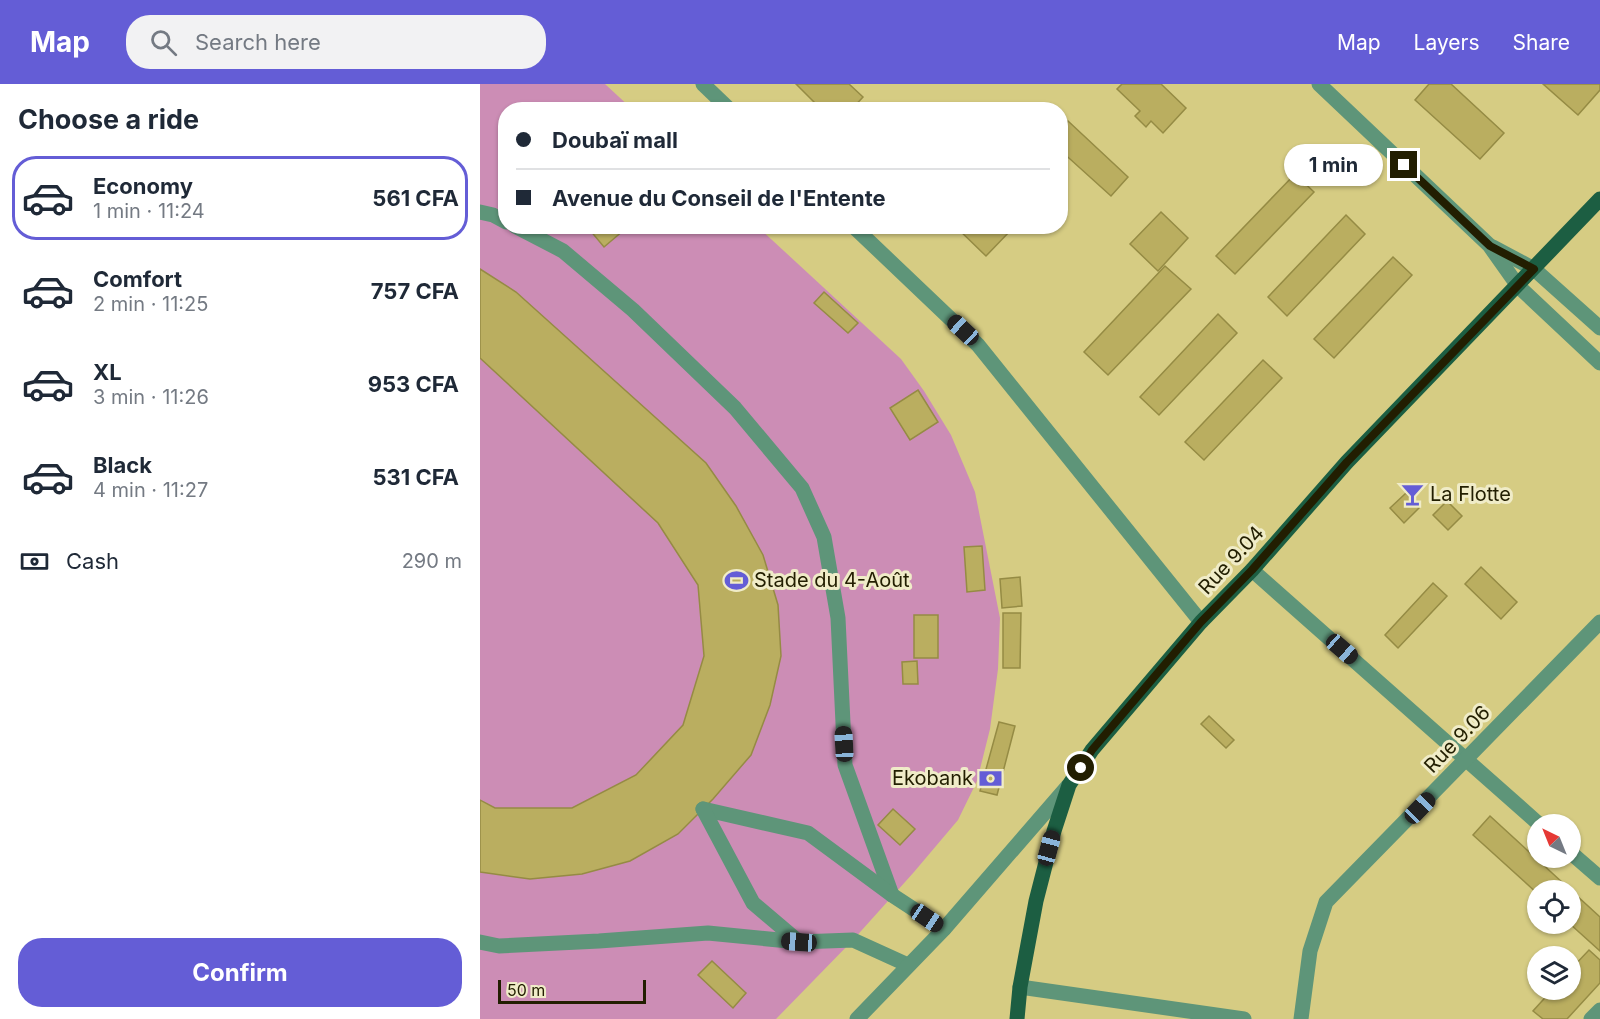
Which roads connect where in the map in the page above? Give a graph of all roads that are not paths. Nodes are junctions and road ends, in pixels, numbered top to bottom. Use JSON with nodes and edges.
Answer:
{"nodes":[{"id":1,"x":703,"y":84,"type":"edge"},
{"id":2,"x":1318,"y":84,"type":"edge"},
{"id":3,"x":722,"y":102,"type":"edge"},
{"id":4,"x":1600,"y":199,"type":"edge"},
{"id":5,"x":480,"y":212,"type":"edge"},
{"id":6,"x":498,"y":217,"type":"edge"},
{"id":7,"x":530,"y":234,"type":"edge"},
{"id":8,"x":862,"y":234,"type":"edge"},
{"id":9,"x":1490,"y":246,"type":"junction"},
{"id":10,"x":1534,"y":269,"type":"junction"},
{"id":11,"x":1518,"y":286,"type":"junction"},
{"id":12,"x":1600,"y":328,"type":"edge"},
{"id":13,"x":1600,"y":363,"type":"edge"},
{"id":14,"x":1252,"y":570,"type":"junction"},
{"id":15,"x":1201,"y":622,"type":"junction"},
{"id":16,"x":1600,"y":622,"type":"edge"},
{"id":17,"x":1466,"y":760,"type":"junction"},
{"id":18,"x":1069,"y":785,"type":"junction"},
{"id":19,"x":1527,"y":814,"type":"edge"},
{"id":20,"x":1581,"y":862,"type":"edge"},
{"id":21,"x":1600,"y":878,"type":"edge"},
{"id":22,"x":892,"y":895,"type":"junction"},
{"id":23,"x":944,"y":929,"type":"junction"},
{"id":24,"x":480,"y":942,"type":"edge"},
{"id":25,"x":799,"y":942,"type":"junction"},
{"id":26,"x":908,"y":965,"type":"junction"},
{"id":27,"x":1020,"y":987,"type":"junction"},
{"id":28,"x":1600,"y":1010,"type":"edge"},
{"id":29,"x":857,"y":1019,"type":"edge"},
{"id":30,"x":1017,"y":1019,"type":"edge"},
{"id":31,"x":1244,"y":1019,"type":"edge"},
{"id":32,"x":1301,"y":1019,"type":"edge"},
{"id":33,"x":1591,"y":1019,"type":"edge"}],
"edges":[{"from":1,"to":3,"type":"street"},
{"from":2,"to":9,"type":"street"},
{"from":4,"to":10,"type":"main road","name":"Rue 9.04"},
{"from":5,"to":6,"type":"street"},
{"from":7,"to":22,"type":"street"},
{"from":8,"to":15,"type":"street"},
{"from":9,"to":10,"type":"street"},
{"from":9,"to":11,"type":"street"},
{"from":10,"to":11,"type":"main road","name":"Rue 9.04"},
{"from":10,"to":12,"type":"street"},
{"from":11,"to":13,"type":"street"},
{"from":11,"to":14,"type":"main road","name":"Rue 9.04"},
{"from":14,"to":15,"type":"main road","name":"Rue 9.04"},
{"from":14,"to":17,"type":"street"},
{"from":15,"to":18,"type":"main road","name":"Rue 9.04"},
{"from":16,"to":17,"type":"street","name":"Rue 9.06"},
{"from":17,"to":19,"type":"street"},
{"from":17,"to":32,"type":"street","name":"Rue 9.06"},
{"from":18,"to":23,"type":"street"},
{"from":18,"to":27,"type":"main road","name":"Rue 9.04"},
{"from":20,"to":21,"type":"street"},
{"from":22,"to":23,"type":"street"},
{"from":22,"to":25,"type":"street"},
{"from":23,"to":26,"type":"street"},
{"from":24,"to":25,"type":"street"},
{"from":25,"to":26,"type":"street"},
{"from":26,"to":29,"type":"street"},
{"from":27,"to":30,"type":"main road","name":"Rue 9.04"},
{"from":27,"to":31,"type":"street"},
{"from":28,"to":33,"type":"street"}]}
